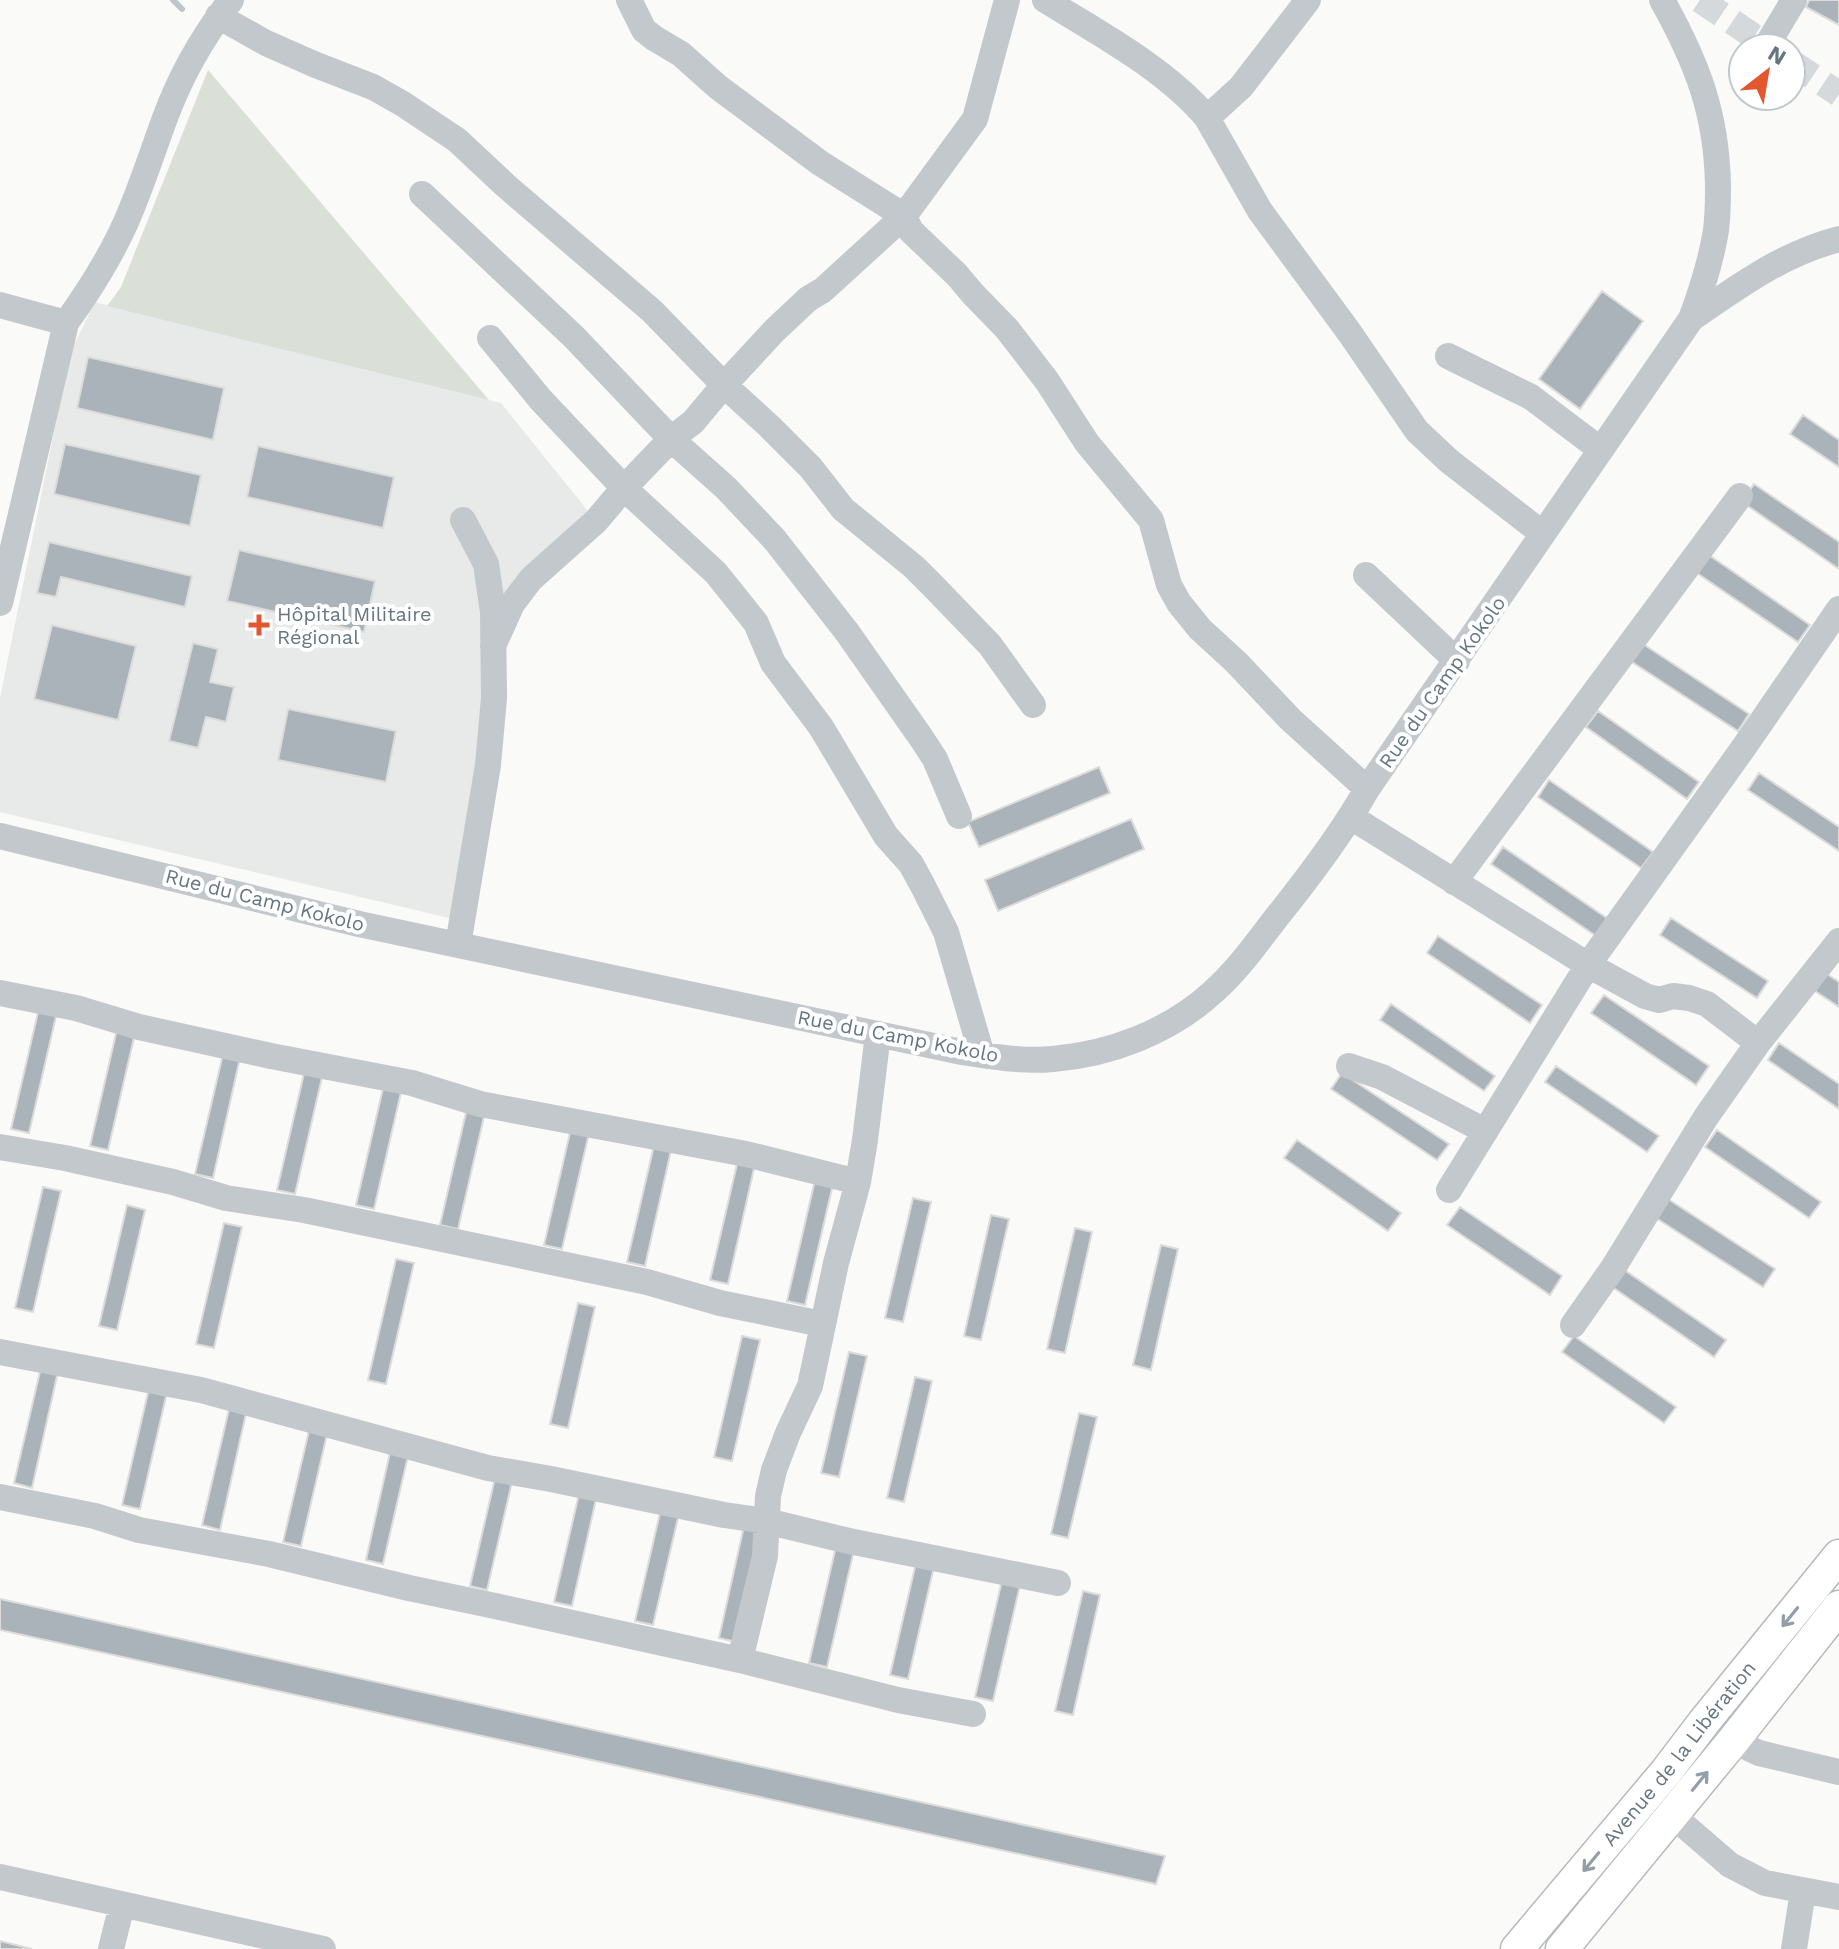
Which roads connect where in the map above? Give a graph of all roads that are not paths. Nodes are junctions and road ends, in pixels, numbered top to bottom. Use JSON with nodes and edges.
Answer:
{"nodes":[{"id":1,"x":629,"y":0,"type":"edge"},
{"id":2,"x":1007,"y":0,"type":"edge"},
{"id":3,"x":1045,"y":0,"type":"edge"},
{"id":4,"x":1308,"y":0,"type":"edge"},
{"id":5,"x":1662,"y":0,"type":"edge"},
{"id":6,"x":1794,"y":0,"type":"edge"},
{"id":7,"x":225,"y":8,"type":"edge"},
{"id":8,"x":1775,"y":32,"type":"edge"},
{"id":9,"x":1207,"y":118,"type":"junction"},
{"id":10,"x":422,"y":194,"type":"dead end"},
{"id":11,"x":904,"y":216,"type":"junction"},
{"id":12,"x":1839,"y":239,"type":"edge"},
{"id":13,"x":0,"y":305,"type":"edge"},
{"id":14,"x":1691,"y":319,"type":"junction"},
{"id":15,"x":66,"y":323,"type":"junction"},
{"id":16,"x":490,"y":338,"type":"dead end"},
{"id":17,"x":1448,"y":356,"type":"dead end"},
{"id":18,"x":724,"y":385,"type":"junction"},
{"id":19,"x":671,"y":439,"type":"junction"},
{"id":20,"x":1601,"y":450,"type":"junction"},
{"id":21,"x":624,"y":488,"type":"junction"},
{"id":22,"x":1740,"y":496,"type":"dead end"},
{"id":23,"x":463,"y":520,"type":"dead end"},
{"id":24,"x":1543,"y":534,"type":"junction"},
{"id":25,"x":1366,"y":575,"type":"dead end"},
{"id":26,"x":0,"y":603,"type":"edge"},
{"id":27,"x":1839,"y":609,"type":"edge"},
{"id":28,"x":493,"y":646,"type":"junction"},
{"id":29,"x":1457,"y":661,"type":"junction"},
{"id":30,"x":1033,"y":705,"type":"dead end"},
{"id":31,"x":1367,"y":789,"type":"junction"},
{"id":32,"x":959,"y":816,"type":"dead end"},
{"id":33,"x":1351,"y":817,"type":"junction"},
{"id":34,"x":0,"y":836,"type":"edge"},
{"id":35,"x":1454,"y":882,"type":"junction"},
{"id":36,"x":1839,"y":941,"type":"edge"},
{"id":37,"x":458,"y":945,"type":"junction"},
{"id":38,"x":1588,"y":965,"type":"junction"},
{"id":39,"x":0,"y":993,"type":"edge"},
{"id":40,"x":878,"y":1034,"type":"junction"},
{"id":41,"x":1758,"y":1043,"type":"junction"},
{"id":42,"x":982,"y":1055,"type":"junction"},
{"id":43,"x":1349,"y":1066,"type":"dead end"},
{"id":44,"x":1485,"y":1131,"type":"junction"},
{"id":45,"x":0,"y":1147,"type":"edge"},
{"id":46,"x":858,"y":1182,"type":"junction"},
{"id":47,"x":1449,"y":1190,"type":"dead end"},
{"id":48,"x":822,"y":1324,"type":"junction"},
{"id":49,"x":1573,"y":1325,"type":"dead end"},
{"id":50,"x":0,"y":1352,"type":"edge"},
{"id":51,"x":0,"y":1497,"type":"edge"},
{"id":52,"x":766,"y":1521,"type":"junction"},
{"id":53,"x":1839,"y":1556,"type":"edge"},
{"id":54,"x":1058,"y":1583,"type":"dead end"},
{"id":55,"x":1839,"y":1607,"type":"edge"},
{"id":56,"x":740,"y":1660,"type":"junction"},
{"id":57,"x":973,"y":1714,"type":"dead end"},
{"id":58,"x":1733,"y":1741,"type":"junction"},
{"id":59,"x":1839,"y":1772,"type":"edge"},
{"id":60,"x":1672,"y":1815,"type":"junction"},
{"id":61,"x":0,"y":1877,"type":"edge"},
{"id":62,"x":1803,"y":1891,"type":"junction"},
{"id":63,"x":1839,"y":1897,"type":"edge"},
{"id":64,"x":122,"y":1905,"type":"junction"},
{"id":65,"x":111,"y":1949,"type":"edge"},
{"id":66,"x":323,"y":1949,"type":"edge"},
{"id":67,"x":1517,"y":1949,"type":"edge"},
{"id":68,"x":1562,"y":1949,"type":"edge"},
{"id":69,"x":1794,"y":1949,"type":"edge"}],
"edges":[{"from":1,"to":11,"type":"street"},
{"from":2,"to":11,"type":"street"},
{"from":3,"to":9,"type":"street"},
{"from":4,"to":9,"type":"street"},
{"from":5,"to":14,"type":"street","name":"Rue du Camp Kokolo"},
{"from":6,"to":8,"type":"street"},
{"from":7,"to":15,"type":"street"},
{"from":7,"to":18,"type":"street"},
{"from":9,"to":24,"type":"street"},
{"from":10,"to":19,"type":"street"},
{"from":11,"to":18,"type":"street"},
{"from":11,"to":31,"type":"street"},
{"from":12,"to":14,"type":"street","name":"Rue du Camp Kokolo"},
{"from":13,"to":15,"type":"street"},
{"from":14,"to":20,"type":"street","name":"Rue du Camp Kokolo"},
{"from":15,"to":26,"type":"street"},
{"from":16,"to":21,"type":"street"},
{"from":17,"to":20,"type":"street"},
{"from":18,"to":19,"type":"street"},
{"from":18,"to":30,"type":"street"},
{"from":19,"to":21,"type":"street"},
{"from":19,"to":32,"type":"street"},
{"from":20,"to":24,"type":"street","name":"Rue du Camp Kokolo"},
{"from":21,"to":28,"type":"street"},
{"from":21,"to":42,"type":"street"},
{"from":22,"to":35,"type":"street"},
{"from":23,"to":28,"type":"street"},
{"from":24,"to":29,"type":"street","name":"Rue du Camp Kokolo"},
{"from":25,"to":29,"type":"street"},
{"from":27,"to":38,"type":"street"},
{"from":28,"to":37,"type":"street"},
{"from":29,"to":31,"type":"street","name":"Rue du Camp Kokolo"},
{"from":31,"to":33,"type":"street","name":"Rue du Camp Kokolo"},
{"from":33,"to":35,"type":"street"},
{"from":33,"to":42,"type":"street","name":"Rue du Camp Kokolo"},
{"from":34,"to":37,"type":"street","name":"Rue du Camp Kokolo"},
{"from":35,"to":38,"type":"street"},
{"from":36,"to":41,"type":"street"},
{"from":37,"to":40,"type":"street","name":"Rue du Camp Kokolo"},
{"from":38,"to":41,"type":"street"},
{"from":38,"to":44,"type":"street"},
{"from":39,"to":46,"type":"street"},
{"from":40,"to":42,"type":"street","name":"Rue du Camp Kokolo"},
{"from":40,"to":46,"type":"street"},
{"from":41,"to":49,"type":"street"},
{"from":43,"to":44,"type":"street"},
{"from":44,"to":47,"type":"street"},
{"from":45,"to":48,"type":"street"},
{"from":46,"to":48,"type":"street"},
{"from":48,"to":52,"type":"street"},
{"from":50,"to":52,"type":"street"},
{"from":51,"to":56,"type":"street"},
{"from":52,"to":54,"type":"street"},
{"from":52,"to":56,"type":"street"},
{"from":53,"to":67,"type":"main road","name":"Avenue de la Libération","one_way":true},
{"from":55,"to":58,"type":"main road","name":"Avenue de la Libération"},
{"from":56,"to":57,"type":"street"},
{"from":58,"to":59,"type":"street"},
{"from":60,"to":58,"type":"main road","name":"Avenue de la Libération","one_way":true},
{"from":60,"to":62,"type":"street"},
{"from":60,"to":68,"type":"main road","name":"Avenue de la Libération"},
{"from":61,"to":64,"type":"street"},
{"from":62,"to":63,"type":"street"},
{"from":62,"to":69,"type":"street"},
{"from":64,"to":65,"type":"street"},
{"from":64,"to":66,"type":"street"}]}
